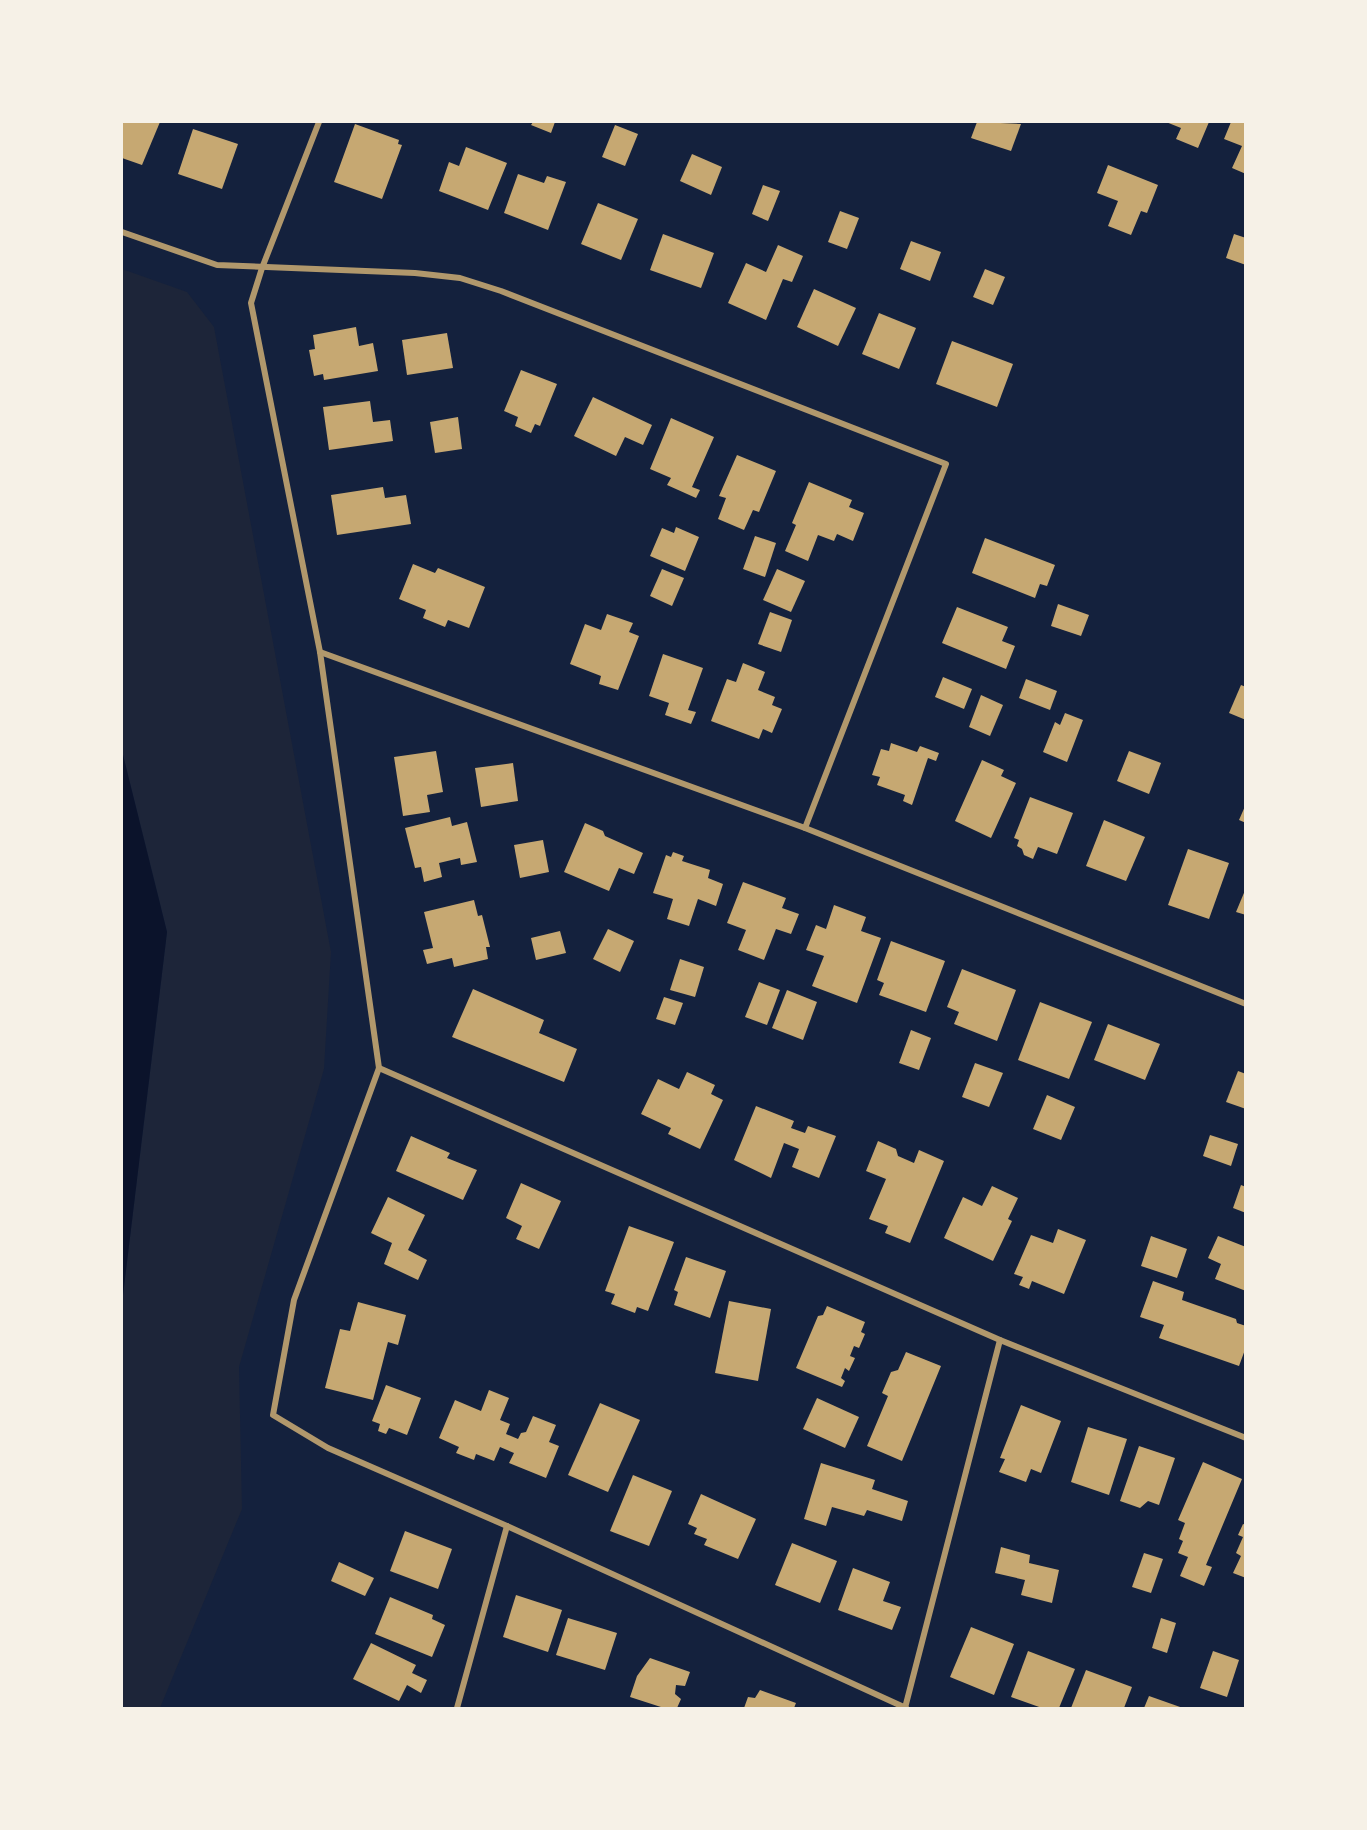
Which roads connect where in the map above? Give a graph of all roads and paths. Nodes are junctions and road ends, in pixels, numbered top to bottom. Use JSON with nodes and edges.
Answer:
{"nodes":[{"id":1,"x":319,"y":122,"type":"edge"},
{"id":2,"x":122,"y":232,"type":"edge"},
{"id":3,"x":262,"y":268,"type":"junction"},
{"id":4,"x":320,"y":652,"type":"junction"},
{"id":5,"x":805,"y":828,"type":"junction"},
{"id":6,"x":1245,"y":1004,"type":"edge"},
{"id":7,"x":379,"y":1068,"type":"junction"},
{"id":8,"x":1000,"y":1340,"type":"junction"},
{"id":9,"x":1245,"y":1438,"type":"edge"},
{"id":10,"x":507,"y":1526,"type":"junction"},
{"id":11,"x":457,"y":1708,"type":"edge"},
{"id":12,"x":905,"y":1708,"type":"edge"}],
"edges":[{"from":1,"to":3,"type":"street"},
{"from":2,"to":3,"type":"street"},
{"from":3,"to":4,"type":"street"},
{"from":3,"to":5,"type":"street"},
{"from":4,"to":5,"type":"street"},
{"from":4,"to":7,"type":"street"},
{"from":5,"to":6,"type":"street"},
{"from":7,"to":8,"type":"street"},
{"from":7,"to":10,"type":"street"},
{"from":8,"to":9,"type":"street"},
{"from":8,"to":12,"type":"street"},
{"from":10,"to":11,"type":"street"},
{"from":10,"to":12,"type":"street"}]}
